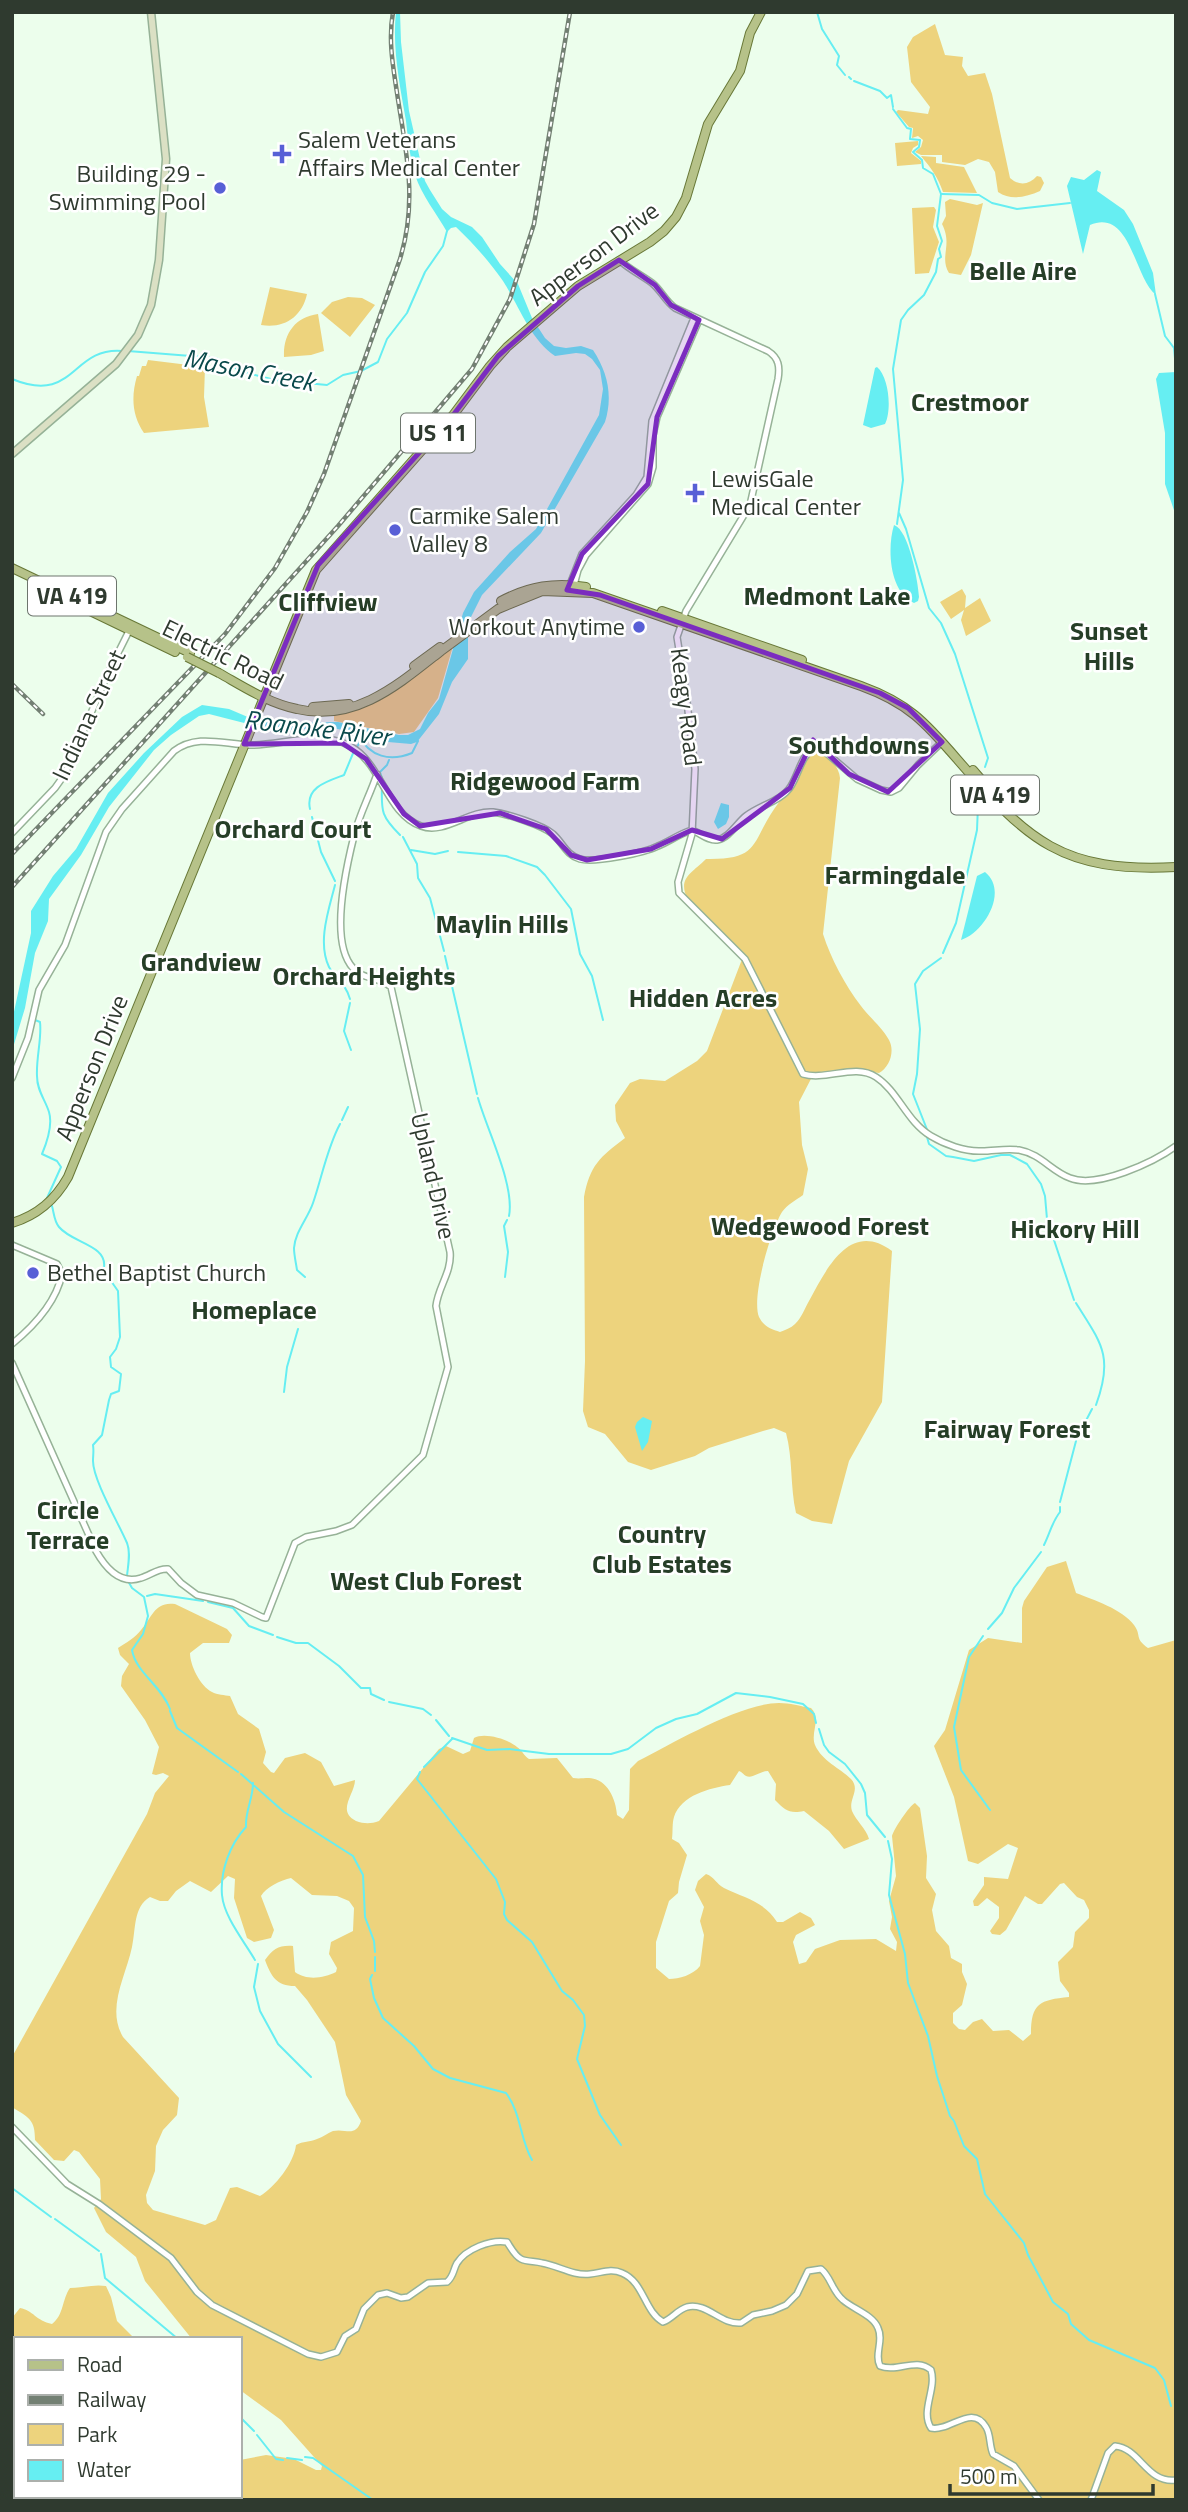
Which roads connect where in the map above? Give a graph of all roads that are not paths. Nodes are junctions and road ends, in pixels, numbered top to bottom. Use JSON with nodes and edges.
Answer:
{"nodes":[{"id":1,"x":151,"y":12,"type":"edge"},
{"id":2,"x":761,"y":12,"type":"edge"},
{"id":3,"x":618,"y":260,"type":"junction"},
{"id":4,"x":696,"y":319,"type":"junction"},
{"id":5,"x":12,"y":454,"type":"edge"},
{"id":6,"x":12,"y":568,"type":"edge"},
{"id":7,"x":12,"y":574,"type":"edge"},
{"id":8,"x":568,"y":590,"type":"junction"},
{"id":9,"x":682,"y":622,"type":"junction"},
{"id":10,"x":130,"y":628,"type":"junction"},
{"id":11,"x":264,"y":696,"type":"junction"},
{"id":12,"x":942,"y":742,"type":"junction"},
{"id":13,"x":244,"y":744,"type":"junction"},
{"id":14,"x":377,"y":775,"type":"junction"},
{"id":15,"x":692,"y":830,"type":"junction"},
{"id":16,"x":12,"y":833,"type":"edge"},
{"id":17,"x":1176,"y":865,"type":"edge"},
{"id":18,"x":12,"y":1077,"type":"edge"},
{"id":19,"x":1176,"y":1146,"type":"edge"},
{"id":20,"x":12,"y":1223,"type":"edge"},
{"id":21,"x":12,"y":1245,"type":"edge"},
{"id":22,"x":12,"y":1344,"type":"edge"},
{"id":23,"x":12,"y":1363,"type":"edge"},
{"id":24,"x":12,"y":2127,"type":"edge"},
{"id":25,"x":1176,"y":2480,"type":"edge"},
{"id":26,"x":1040,"y":2500,"type":"edge"},
{"id":27,"x":1091,"y":2500,"type":"edge"}],
"edges":[{"from":1,"to":5,"type":"main road"},
{"from":2,"to":3,"type":"main road","name":"Apperson Drive","number":"US 11"},
{"from":3,"to":4,"type":"street","name":"Keagy Road"},
{"from":3,"to":11,"type":"main road","name":"Apperson Drive","number":"US 11"},
{"from":4,"to":8,"type":"street"},
{"from":4,"to":9,"type":"street","name":"Keagy Road"},
{"from":6,"to":10,"type":"main road","number":"VA 419"},
{"from":7,"to":10,"type":"main road","number":"VA 419"},
{"from":8,"to":9,"type":"main road","name":"Electric Road","number":"VA 419"},
{"from":8,"to":11,"type":"main road","name":"Electric Road","number":"VA 419"},
{"from":9,"to":12,"type":"main road","number":"VA 419"},
{"from":9,"to":15,"type":"street","name":"Keagy Road"},
{"from":9,"to":17,"type":"main road","number":"VA 419"},
{"from":10,"to":11,"type":"main road","name":"Electric Road","number":"VA 419","bridge":true},
{"from":10,"to":16,"type":"street","name":"Indiana Street"},
{"from":11,"to":13,"type":"main road","name":"Apperson Drive","number":"US 11"},
{"from":12,"to":15,"type":"street"},
{"from":12,"to":17,"type":"main road","number":"VA 419"},
{"from":13,"to":14,"type":"street"},
{"from":13,"to":18,"type":"street"},
{"from":13,"to":20,"type":"main road","name":"Apperson Drive","number":"US 11"},
{"from":14,"to":15,"type":"street"},
{"from":14,"to":23,"type":"street","name":"Upland Drive"},
{"from":15,"to":19,"type":"street","name":"Keagy Road"},
{"from":21,"to":22,"type":"street"},
{"from":24,"to":26,"type":"street"},
{"from":25,"to":27,"type":"street"}]}
